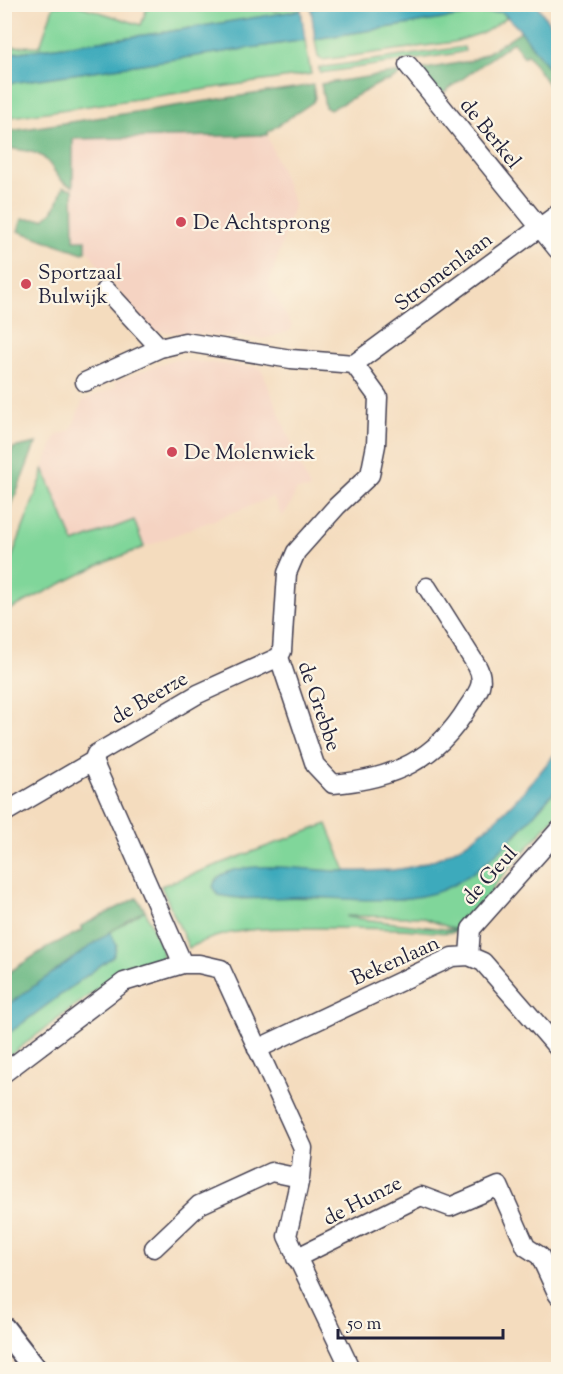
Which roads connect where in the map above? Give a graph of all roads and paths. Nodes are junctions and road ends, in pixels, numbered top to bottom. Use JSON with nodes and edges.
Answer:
{"nodes":[{"id":1,"x":408,"y":65,"type":"dead end"},
{"id":2,"x":558,"y":214,"type":"edge"},
{"id":3,"x":539,"y":228,"type":"junction"},
{"id":4,"x":558,"y":250,"type":"edge"},
{"id":5,"x":106,"y":290,"type":"dead end"},
{"id":6,"x":160,"y":348,"type":"junction"},
{"id":7,"x":354,"y":364,"type":"junction"},
{"id":8,"x":85,"y":382,"type":"dead end"},
{"id":9,"x":427,"y":586,"type":"dead end"},
{"id":10,"x":279,"y":657,"type":"junction"},
{"id":11,"x":93,"y":761,"type":"junction"},
{"id":12,"x":4,"y":813,"type":"edge"},
{"id":13,"x":558,"y":831,"type":"edge"},
{"id":14,"x":469,"y":956,"type":"junction"},
{"id":15,"x":183,"y":964,"type":"junction"},
{"id":16,"x":558,"y":1048,"type":"edge"},
{"id":17,"x":257,"y":1049,"type":"junction"},
{"id":18,"x":4,"y":1072,"type":"edge"},
{"id":19,"x":300,"y":1178,"type":"junction"},
{"id":20,"x":154,"y":1248,"type":"dead end"},
{"id":21,"x":296,"y":1258,"type":"junction"},
{"id":22,"x":558,"y":1295,"type":"edge"},
{"id":23,"x":4,"y":1329,"type":"edge"},
{"id":24,"x":36,"y":1370,"type":"edge"},
{"id":25,"x":351,"y":1370,"type":"edge"}],
"edges":[{"from":1,"to":3,"type":"street","name":"de Berkel"},
{"from":2,"to":3,"type":"street","name":"Stromenlaan"},
{"from":3,"to":4,"type":"street","name":"de Berkel"},
{"from":3,"to":7,"type":"street","name":"Stromenlaan"},
{"from":5,"to":6,"type":"street"},
{"from":6,"to":7,"type":"street"},
{"from":6,"to":8,"type":"street"},
{"from":7,"to":10,"type":"street"},
{"from":9,"to":10,"type":"street","name":"de Grebbe"},
{"from":10,"to":11,"type":"street","name":"de Beerze"},
{"from":11,"to":12,"type":"street","name":"de Beerze"},
{"from":11,"to":15,"type":"street"},
{"from":13,"to":14,"type":"street","name":"de Geul"},
{"from":14,"to":16,"type":"street","name":"Bekenlaan"},
{"from":14,"to":17,"type":"street","name":"Bekenlaan"},
{"from":15,"to":17,"type":"street"},
{"from":15,"to":18,"type":"street"},
{"from":17,"to":19,"type":"street"},
{"from":19,"to":20,"type":"street"},
{"from":19,"to":21,"type":"street"},
{"from":21,"to":22,"type":"street","name":"de Hunze"},
{"from":21,"to":25,"type":"street"},
{"from":23,"to":24,"type":"street"}]}
